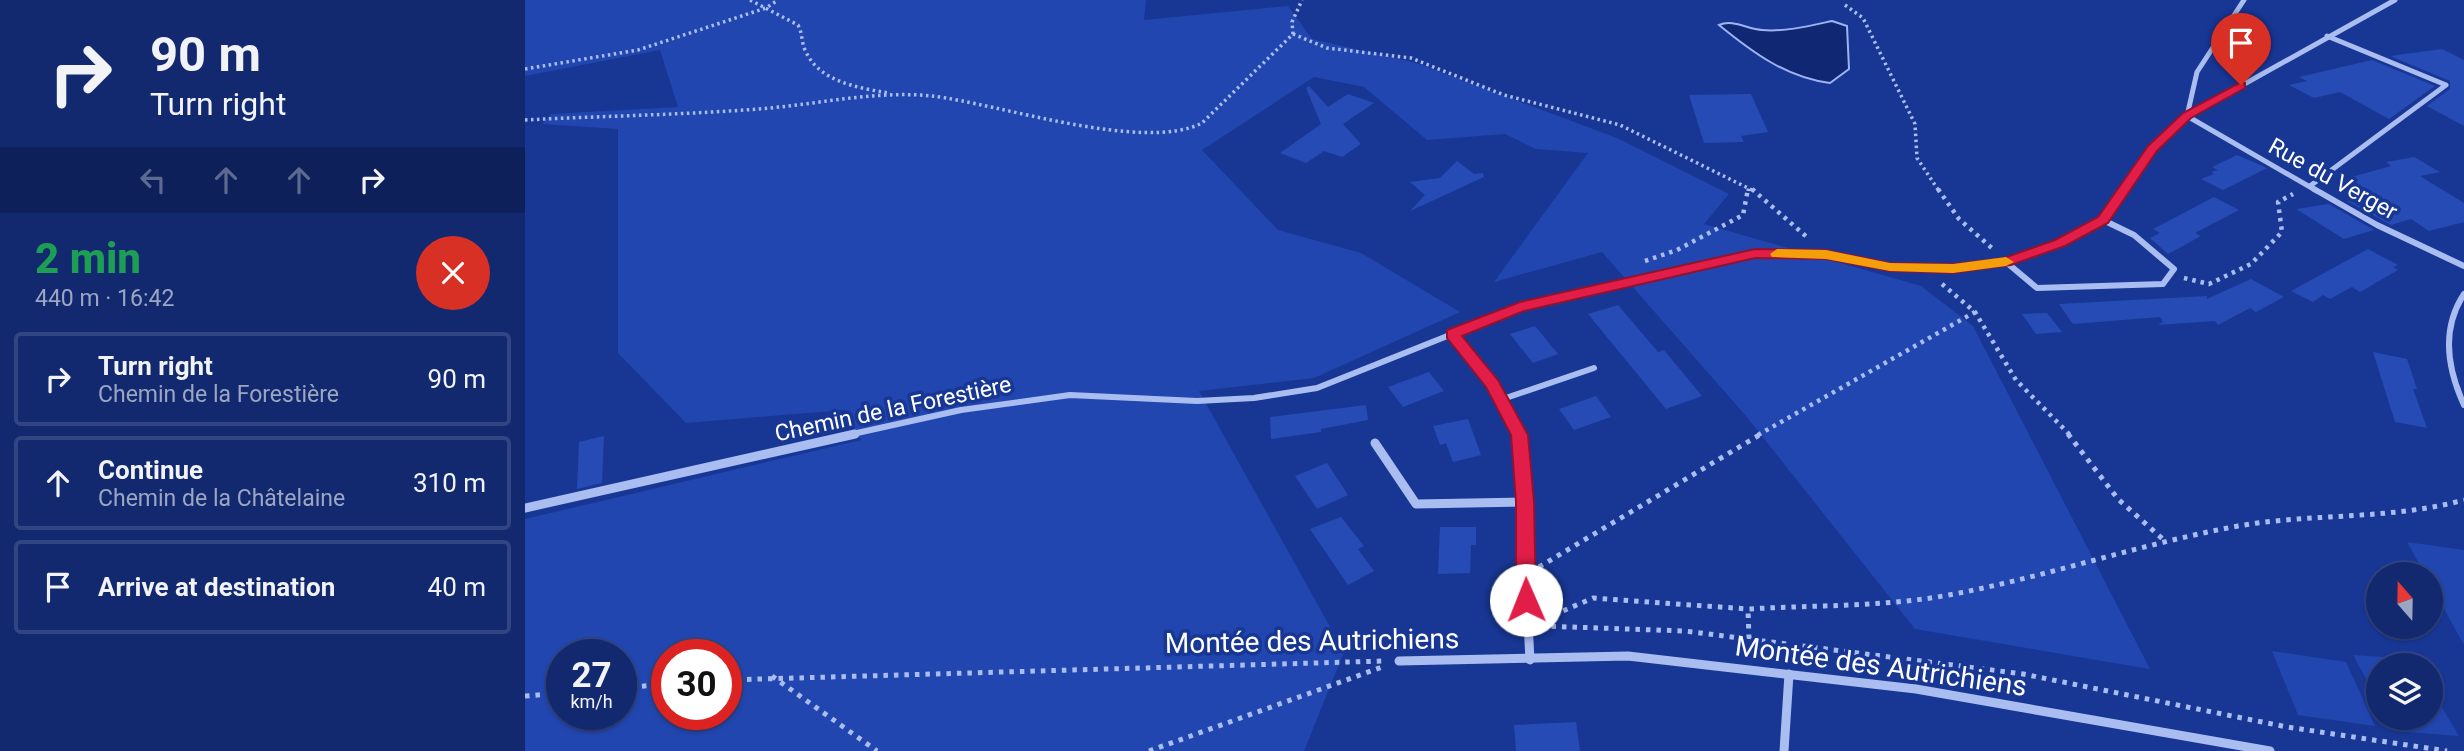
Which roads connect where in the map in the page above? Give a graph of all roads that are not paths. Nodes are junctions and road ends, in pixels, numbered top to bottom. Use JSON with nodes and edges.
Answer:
{"nodes":[{"id":1,"x":2244,"y":0,"type":"edge"},
{"id":2,"x":2395,"y":0,"type":"edge"},
{"id":3,"x":2327,"y":36,"type":"junction"},
{"id":4,"x":2187,"y":116,"type":"junction"},
{"id":5,"x":2310,"y":187,"type":"junction"},
{"id":6,"x":2103,"y":220,"type":"junction"},
{"id":7,"x":2006,"y":262,"type":"junction"},
{"id":8,"x":2464,"y":266,"type":"edge"},
{"id":9,"x":2464,"y":294,"type":"edge"},
{"id":10,"x":1452,"y":334,"type":"junction"},
{"id":11,"x":1594,"y":368,"type":"dead end"},
{"id":12,"x":1500,"y":400,"type":"junction"},
{"id":13,"x":2464,"y":405,"type":"edge"},
{"id":14,"x":1375,"y":443,"type":"dead end"},
{"id":15,"x":1525,"y":502,"type":"junction"},
{"id":16,"x":525,"y":508,"type":"edge"},
{"id":17,"x":1530,"y":660,"type":"junction"},
{"id":18,"x":1399,"y":661,"type":"road end"},
{"id":19,"x":1789,"y":674,"type":"junction"},
{"id":20,"x":1784,"y":751,"type":"edge"},
{"id":21,"x":2270,"y":751,"type":"edge"}],
"edges":[{"from":1,"to":4,"type":"street"},
{"from":2,"to":3,"type":"street","name":"Chemin de la Forestière"},
{"from":3,"to":4,"type":"street","name":"Chemin de la Forestière"},
{"from":3,"to":5,"type":"street"},
{"from":4,"to":5,"type":"street","name":"Rue du Verger"},
{"from":4,"to":6,"type":"street","name":"Chemin de la Forestière"},
{"from":5,"to":8,"type":"street","name":"Rue du Verger"},
{"from":6,"to":7,"type":"street","name":"Chemin de la Forestière"},
{"from":6,"to":7,"type":"street"},
{"from":7,"to":10,"type":"street","name":"Chemin de la Forestière"},
{"from":9,"to":13,"type":"street"},
{"from":10,"to":12,"type":"street"},
{"from":10,"to":16,"type":"street","name":"Chemin de la Forestière"},
{"from":11,"to":12,"type":"street"},
{"from":12,"to":15,"type":"street"},
{"from":14,"to":15,"type":"street"},
{"from":15,"to":17,"type":"street"},
{"from":17,"to":18,"type":"street","name":"Montée des Autrichiens"},
{"from":17,"to":19,"type":"street","name":"Montée des Autrichiens"},
{"from":19,"to":20,"type":"street"},
{"from":19,"to":21,"type":"street","name":"Montée des Autrichiens"}]}
